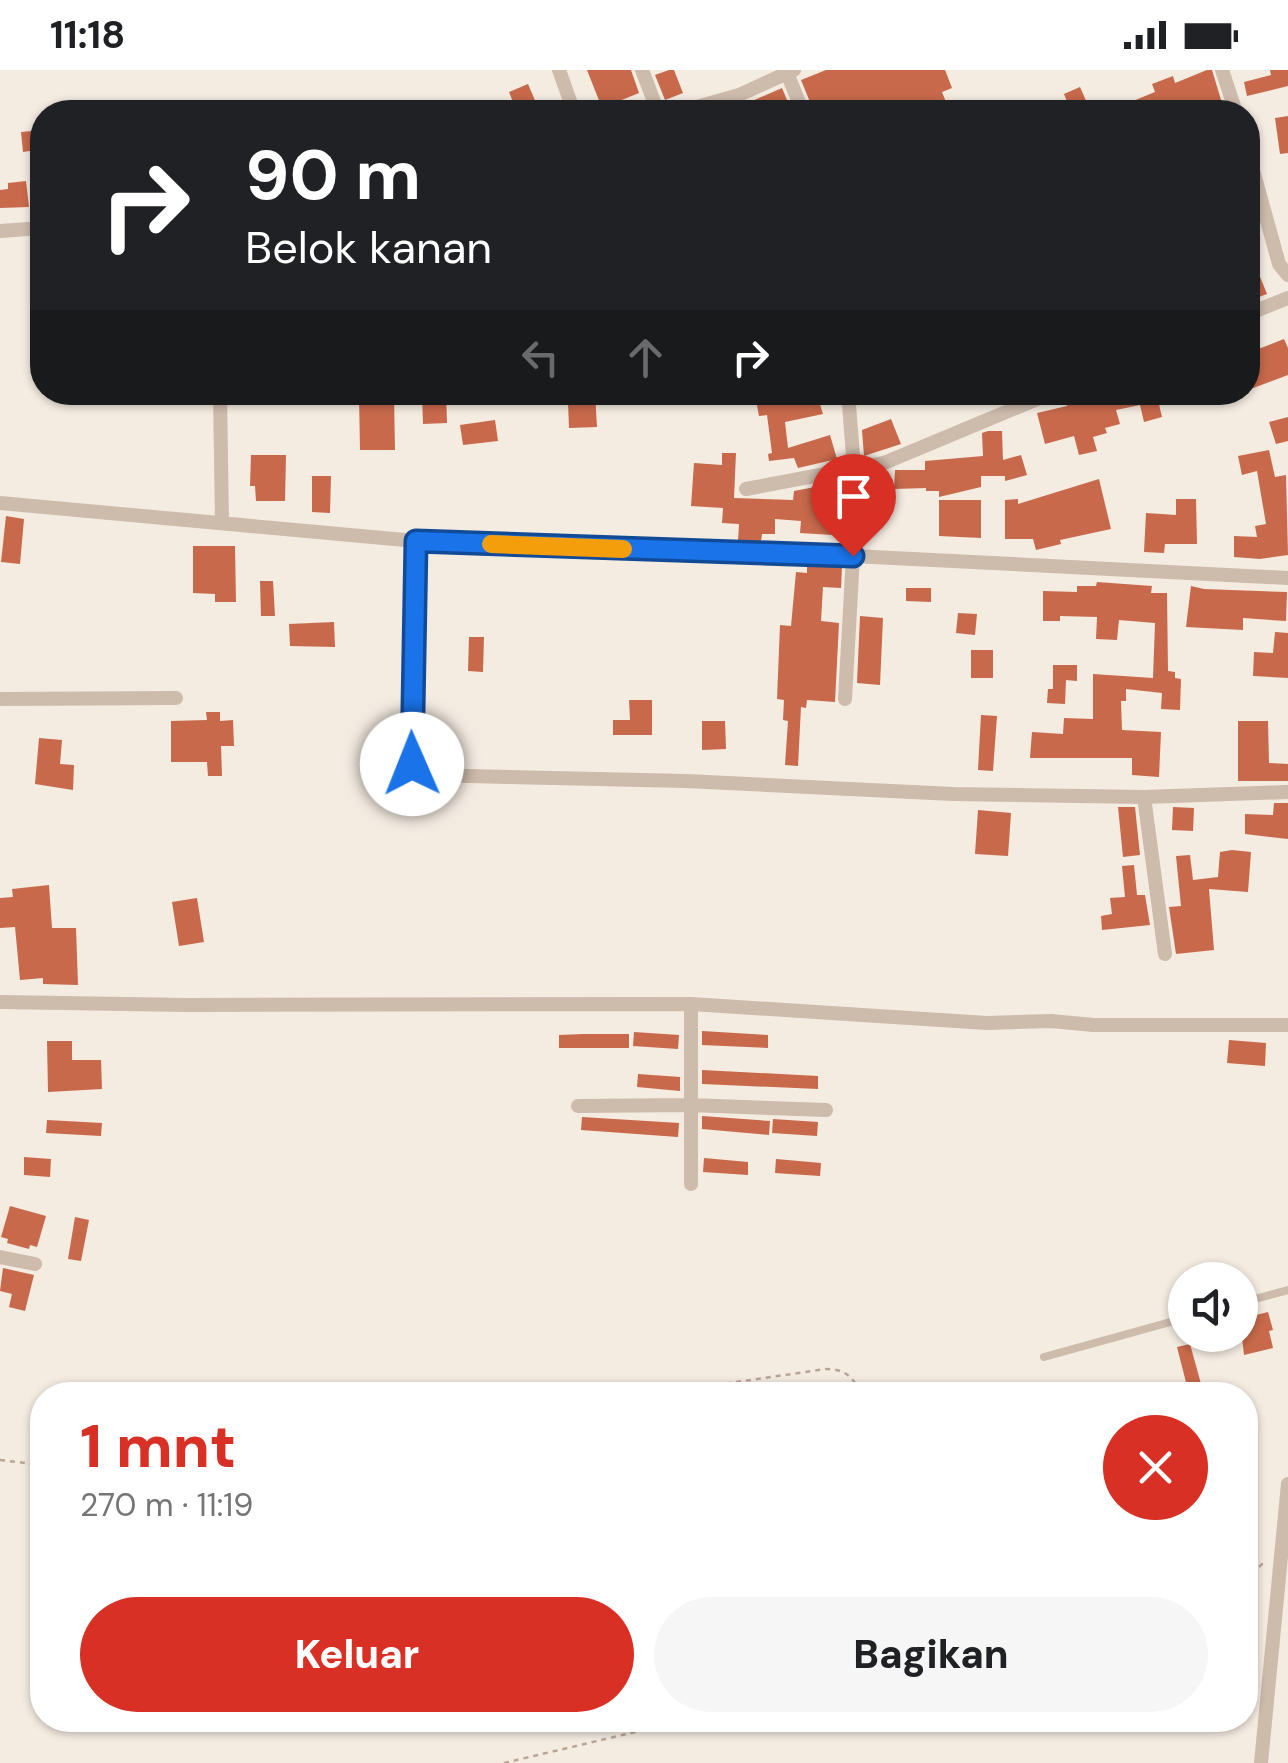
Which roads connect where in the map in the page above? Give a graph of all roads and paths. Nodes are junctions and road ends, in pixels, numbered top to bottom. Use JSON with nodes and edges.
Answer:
{"nodes":[{"id":1,"x":560,"y":70,"type":"edge"},
{"id":2,"x":642,"y":70,"type":"edge"},
{"id":3,"x":1222,"y":70,"type":"edge"},
{"id":4,"x":791,"y":71,"type":"edge"},
{"id":5,"x":738,"y":95,"type":"junction"},
{"id":6,"x":570,"y":100,"type":"edge"},
{"id":7,"x":653,"y":100,"type":"edge"},
{"id":8,"x":721,"y":100,"type":"edge"},
{"id":9,"x":740,"y":100,"type":"edge"},
{"id":10,"x":799,"y":100,"type":"edge"},
{"id":11,"x":1228,"y":100,"type":"edge"},
{"id":12,"x":1260,"y":190,"type":"edge"},
{"id":13,"x":30,"y":229,"type":"edge"},
{"id":14,"x":0,"y":231,"type":"edge"},
{"id":15,"x":1285,"y":268,"type":"edge"},
{"id":16,"x":1288,"y":298,"type":"edge"},
{"id":17,"x":1260,"y":309,"type":"edge"},
{"id":18,"x":220,"y":405,"type":"edge"},
{"id":19,"x":849,"y":405,"type":"edge"},
{"id":20,"x":1023,"y":405,"type":"edge"},
{"id":21,"x":854,"y":470,"type":"junction"},
{"id":22,"x":746,"y":490,"type":"dead end"},
{"id":23,"x":0,"y":503,"type":"edge"},
{"id":24,"x":222,"y":523,"type":"junction"},
{"id":25,"x":416,"y":541,"type":"junction"},
{"id":26,"x":853,"y":556,"type":"junction"},
{"id":27,"x":1288,"y":578,"type":"edge"},
{"id":28,"x":176,"y":698,"type":"dead end"},
{"id":29,"x":0,"y":699,"type":"edge"},
{"id":30,"x":844,"y":699,"type":"dead end"},
{"id":31,"x":1288,"y":792,"type":"edge"},
{"id":32,"x":1144,"y":798,"type":"junction"},
{"id":33,"x":1165,"y":954,"type":"dead end"},
{"id":34,"x":0,"y":1002,"type":"edge"},
{"id":35,"x":691,"y":1004,"type":"junction"},
{"id":36,"x":1288,"y":1025,"type":"edge"},
{"id":37,"x":690,"y":1105,"type":"junction"},
{"id":38,"x":578,"y":1106,"type":"dead end"},
{"id":39,"x":826,"y":1110,"type":"dead end"},
{"id":40,"x":691,"y":1184,"type":"dead end"},
{"id":41,"x":0,"y":1256,"type":"edge"},
{"id":42,"x":35,"y":1264,"type":"dead end"},
{"id":43,"x":1288,"y":1290,"type":"edge"},
{"id":44,"x":1258,"y":1298,"type":"edge"},
{"id":45,"x":1168,"y":1323,"type":"edge"},
{"id":46,"x":1044,"y":1356,"type":"dead end"},
{"id":47,"x":736,"y":1382,"type":"edge"},
{"id":48,"x":854,"y":1382,"type":"edge"},
{"id":49,"x":0,"y":1460,"type":"edge"},
{"id":50,"x":30,"y":1464,"type":"edge"},
{"id":51,"x":1288,"y":1484,"type":"edge"},
{"id":52,"x":1284,"y":1546,"type":"edge"},
{"id":53,"x":1258,"y":1569,"type":"edge"},
{"id":54,"x":635,"y":1732,"type":"edge"},
{"id":55,"x":504,"y":1763,"type":"edge"},
{"id":56,"x":1261,"y":1763,"type":"edge"}],
"edges":[{"from":1,"to":6,"type":"street"},
{"from":2,"to":7,"type":"street"},
{"from":3,"to":11,"type":"street"},
{"from":4,"to":5,"type":"street"},
{"from":4,"to":10,"type":"street"},
{"from":5,"to":8,"type":"street"},
{"from":5,"to":9,"type":"street"},
{"from":12,"to":15,"type":"street"},
{"from":13,"to":14,"type":"street"},
{"from":16,"to":17,"type":"street"},
{"from":18,"to":24,"type":"street"},
{"from":19,"to":21,"type":"street"},
{"from":20,"to":21,"type":"street"},
{"from":21,"to":22,"type":"street"},
{"from":23,"to":24,"type":"street"},
{"from":24,"to":25,"type":"street"},
{"from":25,"to":26,"type":"street"},
{"from":25,"to":32,"type":"street"},
{"from":26,"to":27,"type":"street"},
{"from":26,"to":30,"type":"street"},
{"from":28,"to":29,"type":"street"},
{"from":31,"to":32,"type":"street"},
{"from":32,"to":33,"type":"street"},
{"from":34,"to":35,"type":"street"},
{"from":35,"to":36,"type":"street"},
{"from":35,"to":37,"type":"street"},
{"from":37,"to":38,"type":"street"},
{"from":37,"to":39,"type":"street"},
{"from":37,"to":40,"type":"street"},
{"from":41,"to":42,"type":"street"},
{"from":43,"to":44,"type":"lane"},
{"from":45,"to":46,"type":"lane"},
{"from":47,"to":48,"type":"path"},
{"from":49,"to":50,"type":"path"},
{"from":51,"to":52,"type":"street"},
{"from":52,"to":53,"type":"path"},
{"from":52,"to":56,"type":"street"},
{"from":54,"to":55,"type":"path"}]}
